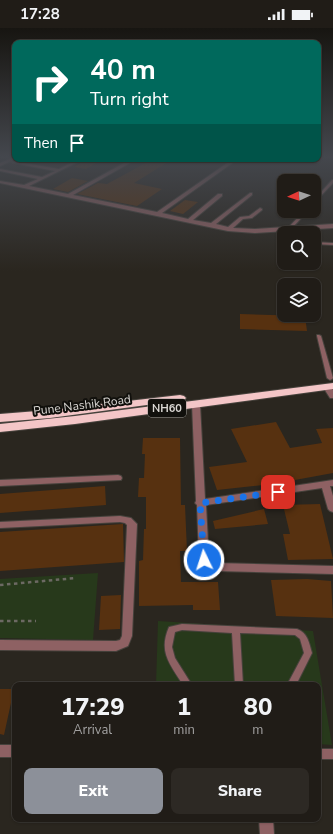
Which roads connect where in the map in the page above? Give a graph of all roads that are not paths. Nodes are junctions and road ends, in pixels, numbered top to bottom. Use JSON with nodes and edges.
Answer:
{"nodes":[{"id":1,"x":220,"y":195,"type":"dead end"},
{"id":2,"x":69,"y":196,"type":"edge"},
{"id":3,"x":184,"y":196,"type":"edge"},
{"id":4,"x":248,"y":196,"type":"edge"},
{"id":5,"x":260,"y":209,"type":"dead end"},
{"id":6,"x":158,"y":214,"type":"junction"},
{"id":7,"x":299,"y":218,"type":"edge"},
{"id":8,"x":188,"y":221,"type":"junction"},
{"id":9,"x":211,"y":226,"type":"junction"},
{"id":10,"x":292,"y":226,"type":"edge"},
{"id":11,"x":333,"y":226,"type":"edge"},
{"id":12,"x":321,"y":227,"type":"edge"},
{"id":13,"x":228,"y":229,"type":"junction"},
{"id":14,"x":277,"y":230,"type":"edge"},
{"id":15,"x":321,"y":243,"type":"edge"},
{"id":16,"x":333,"y":244,"type":"edge"},
{"id":17,"x":319,"y":336,"type":"dead end"},
{"id":18,"x":331,"y":385,"type":"edge"},
{"id":19,"x":196,"y":404,"type":"junction"},
{"id":20,"x":0,"y":418,"type":"edge"},
{"id":21,"x":0,"y":428,"type":"edge"},
{"id":22,"x":118,"y":478,"type":"dead end"},
{"id":23,"x":0,"y":483,"type":"edge"},
{"id":24,"x":329,"y":484,"type":"edge"},
{"id":25,"x":200,"y":503,"type":"junction"},
{"id":26,"x":333,"y":508,"type":"edge"},
{"id":27,"x":0,"y":525,"type":"edge"},
{"id":28,"x":333,"y":570,"type":"edge"},
{"id":29,"x":236,"y":629,"type":"junction"},
{"id":30,"x":0,"y":645,"type":"edge"},
{"id":31,"x":186,"y":682,"type":"edge"},
{"id":32,"x":239,"y":682,"type":"edge"},
{"id":33,"x":293,"y":682,"type":"edge"},
{"id":34,"x":0,"y":750,"type":"edge"},
{"id":35,"x":12,"y":751,"type":"edge"},
{"id":36,"x":321,"y":754,"type":"edge"},
{"id":37,"x":333,"y":754,"type":"edge"},
{"id":38,"x":266,"y":822,"type":"edge"},
{"id":39,"x":267,"y":834,"type":"edge"}],
"edges":[{"from":1,"to":8,"type":"street"},
{"from":2,"to":6,"type":"street"},
{"from":3,"to":6,"type":"street"},
{"from":4,"to":9,"type":"street"},
{"from":5,"to":13,"type":"street"},
{"from":6,"to":8,"type":"street"},
{"from":7,"to":10,"type":"lane"},
{"from":8,"to":9,"type":"street"},
{"from":9,"to":13,"type":"street"},
{"from":11,"to":12,"type":"street"},
{"from":13,"to":14,"type":"street"},
{"from":15,"to":16,"type":"lane"},
{"from":17,"to":18,"type":"lane"},
{"from":18,"to":19,"type":"highway","name":"Pune Nashik Road","number":"NH60"},
{"from":18,"to":20,"type":"highway","name":"Pune Nashik Road","number":"NH60"},
{"from":19,"to":21,"type":"highway","name":"Pune Nashik Road","number":"NH60"},
{"from":19,"to":25,"type":"street"},
{"from":22,"to":23,"type":"street"},
{"from":24,"to":25,"type":"street"},
{"from":24,"to":26,"type":"street"},
{"from":25,"to":28,"type":"street"},
{"from":27,"to":30,"type":"street"},
{"from":29,"to":31,"type":"lane"},
{"from":29,"to":32,"type":"lane"},
{"from":29,"to":33,"type":"lane"},
{"from":34,"to":35,"type":"street"},
{"from":36,"to":37,"type":"lane"},
{"from":38,"to":39,"type":"street"}]}
